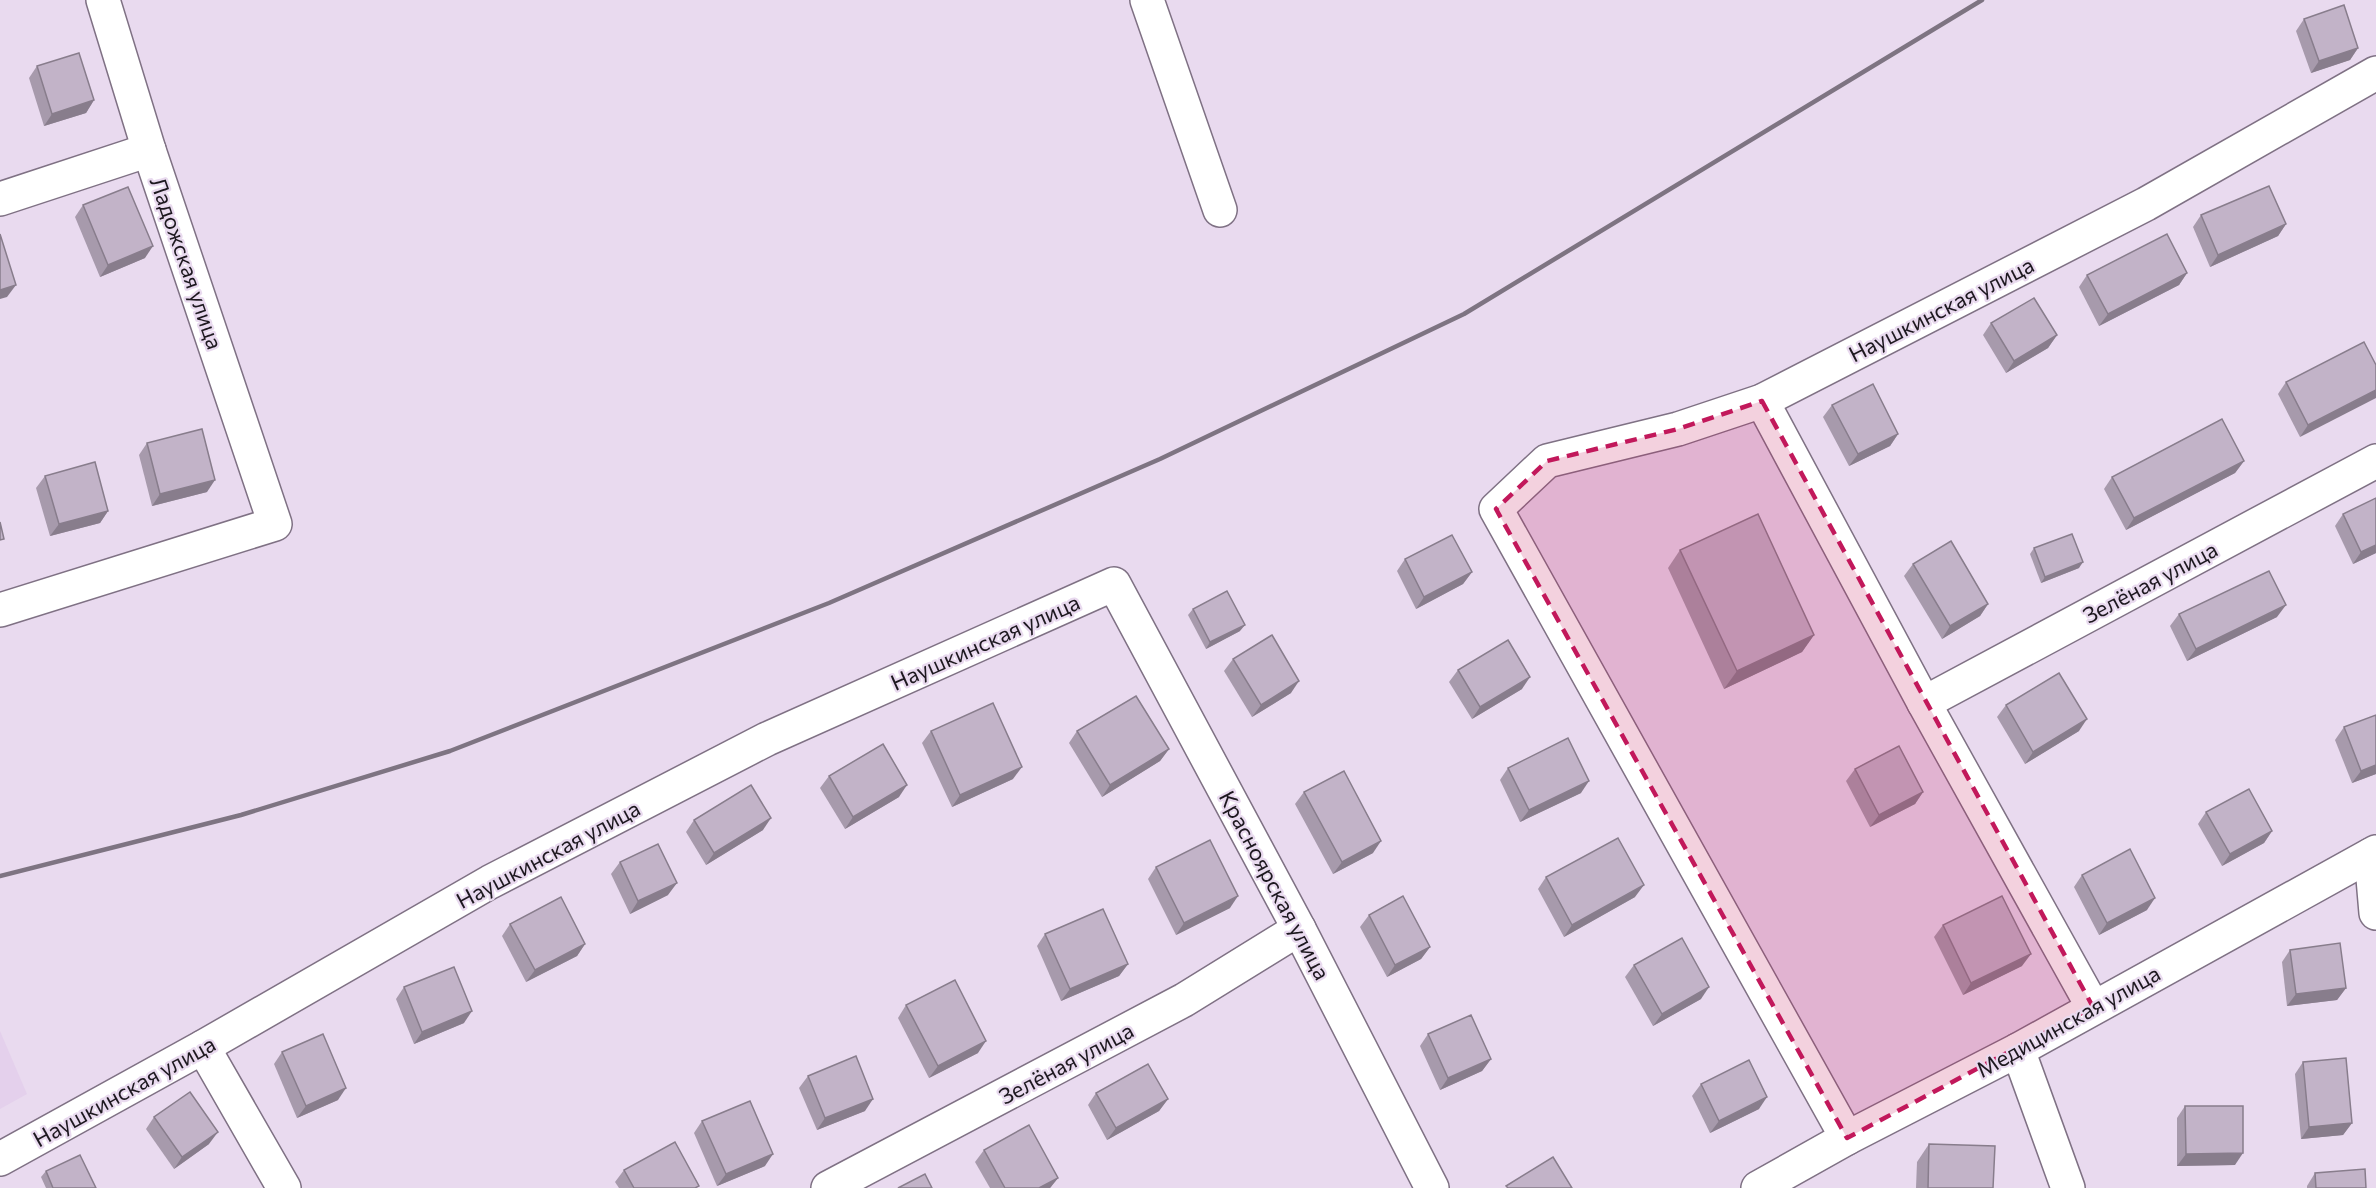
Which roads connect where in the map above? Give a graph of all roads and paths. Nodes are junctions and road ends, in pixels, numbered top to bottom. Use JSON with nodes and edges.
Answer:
{"nodes":[{"id":1,"x":103,"y":0,"type":"edge"},
{"id":2,"x":1147,"y":0,"type":"edge"},
{"id":3,"x":2376,"y":73,"type":"edge"},
{"id":4,"x":149,"y":150,"type":"junction"},
{"id":5,"x":0,"y":199,"type":"edge"},
{"id":6,"x":1220,"y":210,"type":"dead end"},
{"id":7,"x":1762,"y":401,"type":"junction"},
{"id":8,"x":2376,"y":461,"type":"edge"},
{"id":9,"x":1114,"y":584,"type":"joint"},
{"id":10,"x":0,"y":610,"type":"edge"},
{"id":11,"x":1924,"y":703,"type":"junction"},
{"id":12,"x":2374,"y":854,"type":"edge"},
{"id":13,"x":2376,"y":913,"type":"edge"},
{"id":14,"x":1299,"y":929,"type":"junction"},
{"id":15,"x":2093,"y":1008,"type":"junction"},
{"id":16,"x":203,"y":1047,"type":"junction"},
{"id":17,"x":2018,"y":1050,"type":"junction"},
{"id":18,"x":1847,"y":1138,"type":"junction"},
{"id":19,"x":0,"y":1159,"type":"edge"},
{"id":20,"x":284,"y":1188,"type":"edge"},
{"id":21,"x":828,"y":1188,"type":"edge"},
{"id":22,"x":1432,"y":1188,"type":"edge"},
{"id":23,"x":1758,"y":1188,"type":"edge"},
{"id":24,"x":2068,"y":1188,"type":"edge"}],
"edges":[{"from":1,"to":4,"type":"street","name":"Ладожская улица"},
{"from":2,"to":6,"type":"street"},
{"from":3,"to":7,"type":"street","name":"Наушкинская улица"},
{"from":4,"to":5,"type":"street"},
{"from":4,"to":10,"type":"street","name":"Ладожская улица"},
{"from":7,"to":11,"type":"street"},
{"from":7,"to":18,"type":"street","name":"Наушкинская улица"},
{"from":8,"to":11,"type":"street","name":"Зелёная улица"},
{"from":9,"to":14,"type":"street","name":"Красноярская улица"},
{"from":9,"to":16,"type":"street","name":"Наушкинская улица"},
{"from":11,"to":15,"type":"street"},
{"from":12,"to":13,"type":"street"},
{"from":12,"to":15,"type":"street","name":"Медицинская улица"},
{"from":14,"to":21,"type":"street","name":"Зелёная улица"},
{"from":14,"to":22,"type":"street","name":"Красноярская улица"},
{"from":15,"to":17,"type":"street","name":"Медицинская улица"},
{"from":16,"to":19,"type":"street","name":"Наушкинская улица"},
{"from":16,"to":20,"type":"street"},
{"from":17,"to":18,"type":"street","name":"Медицинская улица"},
{"from":17,"to":24,"type":"street"},
{"from":18,"to":23,"type":"street","name":"Медицинская улица"}]}
